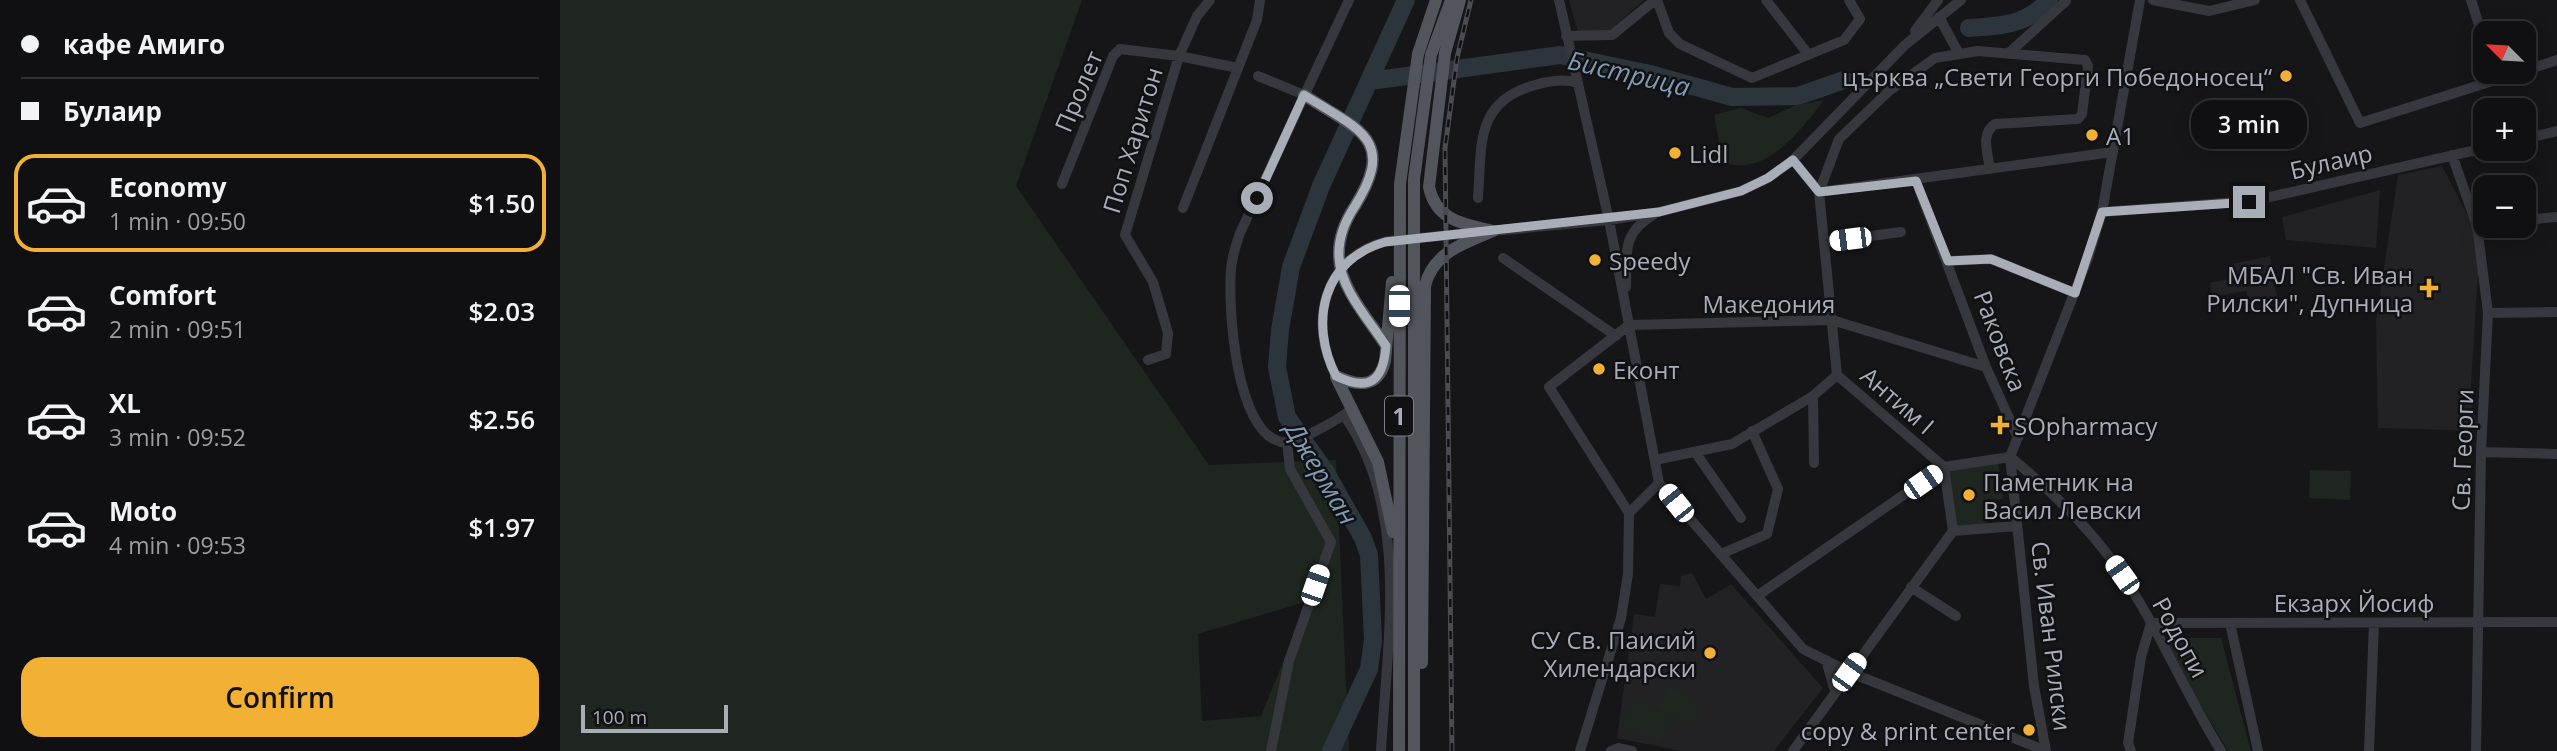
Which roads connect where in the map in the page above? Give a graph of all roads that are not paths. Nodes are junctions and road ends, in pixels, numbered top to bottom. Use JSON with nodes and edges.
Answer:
{"nodes":[{"id":1,"x":1210,"y":0,"type":"edge"},
{"id":2,"x":1260,"y":0,"type":"edge"},
{"id":3,"x":1349,"y":0,"type":"edge"},
{"id":4,"x":1436,"y":0,"type":"edge"},
{"id":5,"x":1451,"y":0,"type":"edge"},
{"id":6,"x":1460,"y":0,"type":"edge"},
{"id":7,"x":1559,"y":0,"type":"edge"},
{"id":8,"x":1656,"y":0,"type":"edge"},
{"id":9,"x":1766,"y":0,"type":"edge"},
{"id":10,"x":1849,"y":0,"type":"edge"},
{"id":11,"x":1938,"y":0,"type":"edge"},
{"id":12,"x":1961,"y":0,"type":"edge"},
{"id":13,"x":2140,"y":0,"type":"edge"},
{"id":14,"x":2153,"y":0,"type":"edge"},
{"id":15,"x":2255,"y":0,"type":"edge"},
{"id":16,"x":2300,"y":0,"type":"edge"},
{"id":17,"x":2067,"y":1,"type":"edge"},
{"id":18,"x":2475,"y":1,"type":"edge"},
{"id":19,"x":2225,"y":4,"type":"edge"},
{"id":20,"x":1939,"y":17,"type":"junction"},
{"id":21,"x":2480,"y":21,"type":"edge"},
{"id":22,"x":1566,"y":36,"type":"junction"},
{"id":23,"x":1905,"y":45,"type":"junction"},
{"id":24,"x":1956,"y":48,"type":"junction"},
{"id":25,"x":2010,"y":52,"type":"junction"},
{"id":26,"x":1808,"y":54,"type":"junction"},
{"id":27,"x":1179,"y":56,"type":"junction"},
{"id":28,"x":2557,"y":60,"type":"edge"},
{"id":29,"x":2536,"y":67,"type":"edge"},
{"id":30,"x":1238,"y":68,"type":"junction"},
{"id":31,"x":1258,"y":76,"type":"dead end"},
{"id":32,"x":1576,"y":79,"type":"junction"},
{"id":33,"x":2473,"y":84,"type":"edge"},
{"id":34,"x":1304,"y":95,"type":"junction"},
{"id":35,"x":2557,"y":131,"type":"edge"},
{"id":36,"x":2536,"y":136,"type":"edge"},
{"id":37,"x":2473,"y":151,"type":"edge"},
{"id":38,"x":2113,"y":152,"type":"junction"},
{"id":39,"x":2452,"y":155,"type":"junction"},
{"id":40,"x":1793,"y":160,"type":"junction"},
{"id":41,"x":1990,"y":169,"type":"junction"},
{"id":42,"x":1916,"y":181,"type":"junction"},
{"id":43,"x":1062,"y":184,"type":"dead end"},
{"id":44,"x":1400,"y":184,"type":"junction"},
{"id":45,"x":1819,"y":192,"type":"junction"},
{"id":46,"x":1478,"y":198,"type":"dead end"},
{"id":47,"x":2473,"y":206,"type":"edge"},
{"id":48,"x":1183,"y":208,"type":"dead end"},
{"id":49,"x":1659,"y":212,"type":"junction"},
{"id":50,"x":2102,"y":212,"type":"junction"},
{"id":51,"x":2557,"y":216,"type":"edge"},
{"id":52,"x":2536,"y":219,"type":"edge"},
{"id":53,"x":1609,"y":220,"type":"junction"},
{"id":54,"x":1493,"y":231,"type":"junction"},
{"id":55,"x":1901,"y":232,"type":"dead end"},
{"id":56,"x":1463,"y":234,"type":"junction"},
{"id":57,"x":2482,"y":238,"type":"edge"},
{"id":58,"x":1825,"y":242,"type":"junction"},
{"id":59,"x":1503,"y":258,"type":"dead end"},
{"id":60,"x":1948,"y":261,"type":"junction"},
{"id":61,"x":2075,"y":293,"type":"junction"},
{"id":62,"x":1625,"y":305,"type":"junction"},
{"id":63,"x":2557,"y":312,"type":"edge"},
{"id":64,"x":2488,"y":313,"type":"junction"},
{"id":65,"x":1832,"y":320,"type":"junction"},
{"id":66,"x":1629,"y":325,"type":"junction"},
{"id":67,"x":1616,"y":336,"type":"junction"},
{"id":68,"x":1386,"y":346,"type":"junction"},
{"id":69,"x":1148,"y":360,"type":"dead end"},
{"id":70,"x":1986,"y":367,"type":"junction"},
{"id":71,"x":1838,"y":375,"type":"junction"},
{"id":72,"x":1336,"y":376,"type":"junction"},
{"id":73,"x":1365,"y":384,"type":"junction"},
{"id":74,"x":1813,"y":396,"type":"junction"},
{"id":75,"x":1344,"y":414,"type":"junction"},
{"id":76,"x":1752,"y":431,"type":"junction"},
{"id":77,"x":2018,"y":438,"type":"junction"},
{"id":78,"x":1289,"y":442,"type":"junction"},
{"id":79,"x":1695,"y":452,"type":"junction"},
{"id":80,"x":2482,"y":452,"type":"junction"},
{"id":81,"x":2557,"y":454,"type":"edge"},
{"id":82,"x":2010,"y":457,"type":"junction"},
{"id":83,"x":1655,"y":460,"type":"junction"},
{"id":84,"x":1814,"y":463,"type":"dead end"},
{"id":85,"x":1944,"y":467,"type":"junction"},
{"id":86,"x":1659,"y":483,"type":"junction"},
{"id":87,"x":1629,"y":513,"type":"junction"},
{"id":88,"x":1741,"y":518,"type":"dead end"},
{"id":89,"x":2017,"y":526,"type":"junction"},
{"id":90,"x":1953,"y":531,"type":"junction"},
{"id":91,"x":1721,"y":554,"type":"junction"},
{"id":92,"x":1400,"y":569,"type":"junction"},
{"id":93,"x":1911,"y":587,"type":"junction"},
{"id":94,"x":1757,"y":596,"type":"junction"},
{"id":95,"x":1956,"y":616,"type":"dead end"},
{"id":96,"x":2374,"y":622,"type":"junction"},
{"id":97,"x":2557,"y":622,"type":"edge"},
{"id":98,"x":2151,"y":623,"type":"junction"},
{"id":99,"x":2231,"y":623,"type":"junction"},
{"id":100,"x":2479,"y":623,"type":"junction"},
{"id":101,"x":1826,"y":660,"type":"junction"},
{"id":102,"x":1849,"y":672,"type":"junction"},
{"id":103,"x":1835,"y":691,"type":"junction"},
{"id":104,"x":1271,"y":751,"type":"edge"},
{"id":105,"x":1381,"y":751,"type":"edge"},
{"id":106,"x":1399,"y":751,"type":"edge"},
{"id":107,"x":1415,"y":751,"type":"edge"},
{"id":108,"x":1580,"y":751,"type":"edge"},
{"id":109,"x":1611,"y":751,"type":"edge"},
{"id":110,"x":1632,"y":751,"type":"edge"},
{"id":111,"x":1793,"y":751,"type":"edge"},
{"id":112,"x":2046,"y":751,"type":"edge"},
{"id":113,"x":2131,"y":751,"type":"edge"},
{"id":114,"x":2221,"y":751,"type":"edge"},
{"id":115,"x":2258,"y":751,"type":"edge"},
{"id":116,"x":2369,"y":751,"type":"edge"},
{"id":117,"x":2476,"y":751,"type":"edge"}],
"edges":[{"from":1,"to":27,"type":"street","name":"Поп Харитон"},
{"from":2,"to":30,"type":"street"},
{"from":3,"to":34,"type":"street"},
{"from":4,"to":44,"type":"main road","number":"1"},
{"from":5,"to":107,"type":"main road","number":"1"},
{"from":6,"to":56,"type":"main road"},
{"from":7,"to":22,"type":"street"},
{"from":8,"to":22,"type":"street"},
{"from":8,"to":26,"type":"street"},
{"from":9,"to":26,"type":"street"},
{"from":10,"to":26,"type":"street"},
{"from":11,"to":23,"type":"street"},
{"from":12,"to":20,"type":"street"},
{"from":13,"to":38,"type":"street","name":"Св. Иван Рилски"},
{"from":14,"to":19,"type":"street"},
{"from":15,"to":19,"type":"street"},
{"from":16,"to":33,"type":"street"},
{"from":17,"to":25,"type":"street"},
{"from":18,"to":21,"type":"street"},
{"from":20,"to":23,"type":"street"},
{"from":20,"to":24,"type":"street"},
{"from":22,"to":32,"type":"street"},
{"from":23,"to":40,"type":"street"},
{"from":24,"to":25,"type":"street"},
{"from":24,"to":45,"type":"street"},
{"from":25,"to":41,"type":"street"},
{"from":27,"to":30,"type":"street","name":"Пролет"},
{"from":27,"to":43,"type":"street","name":"Пролет"},
{"from":27,"to":69,"type":"street","name":"Поп Харитон"},
{"from":28,"to":29,"type":"street"},
{"from":30,"to":48,"type":"street"},
{"from":31,"to":34,"type":"street"},
{"from":32,"to":46,"type":"street"},
{"from":32,"to":53,"type":"street"},
{"from":34,"to":68,"type":"main road"},
{"from":34,"to":78,"type":"street"},
{"from":35,"to":36,"type":"street"},
{"from":37,"to":39,"type":"street","name":"Булаир"},
{"from":38,"to":41,"type":"street"},
{"from":38,"to":50,"type":"street","name":"Св. Иван Рилски"},
{"from":39,"to":47,"type":"street","name":"Св. Георги"},
{"from":39,"to":50,"type":"street","name":"Булаир"},
{"from":40,"to":45,"type":"street"},
{"from":40,"to":49,"type":"street"},
{"from":41,"to":42,"type":"street"},
{"from":42,"to":45,"type":"street"},
{"from":42,"to":60,"type":"street","name":"Раковска"},
{"from":44,"to":68,"type":"main road"},
{"from":44,"to":92,"type":"main road","number":"1"},
{"from":45,"to":58,"type":"street","name":"Антим I"},
{"from":49,"to":53,"type":"street"},
{"from":49,"to":62,"type":"street"},
{"from":50,"to":61,"type":"street","name":"Св. Иван Рилски"},
{"from":51,"to":52,"type":"street"},
{"from":53,"to":54,"type":"street"},
{"from":53,"to":62,"type":"street"},
{"from":54,"to":56,"type":"main road"},
{"from":54,"to":56,"type":"main road"},
{"from":55,"to":58,"type":"street"},
{"from":56,"to":72,"type":"street"},
{"from":56,"to":107,"type":"main road"},
{"from":57,"to":64,"type":"street","name":"Св. Георги"},
{"from":58,"to":65,"type":"street","name":"Антим I"},
{"from":59,"to":67,"type":"street"},
{"from":60,"to":61,"type":"street"},
{"from":60,"to":70,"type":"street","name":"Раковска"},
{"from":61,"to":77,"type":"street","name":"Св. Иван Рилски"},
{"from":62,"to":66,"type":"street"},
{"from":63,"to":64,"type":"street"},
{"from":64,"to":80,"type":"street","name":"Св. Георги"},
{"from":65,"to":66,"type":"street","name":"Македония"},
{"from":65,"to":70,"type":"street","name":"Македония"},
{"from":65,"to":71,"type":"street","name":"Антим I"},
{"from":66,"to":67,"type":"street"},
{"from":66,"to":83,"type":"street"},
{"from":67,"to":87,"type":"street"},
{"from":68,"to":73,"type":"main road"},
{"from":70,"to":77,"type":"street","name":"Раковска"},
{"from":71,"to":74,"type":"street"},
{"from":71,"to":85,"type":"street","name":"Антим I"},
{"from":72,"to":73,"type":"main road"},
{"from":72,"to":75,"type":"main road"},
{"from":73,"to":75,"type":"main road"},
{"from":74,"to":76,"type":"street"},
{"from":74,"to":84,"type":"street"},
{"from":75,"to":78,"type":"street"},
{"from":75,"to":92,"type":"main road"},
{"from":75,"to":105,"type":"street"},
{"from":76,"to":79,"type":"street"},
{"from":76,"to":91,"type":"street"},
{"from":77,"to":82,"type":"street","name":"Св. Иван Рилски"},
{"from":78,"to":104,"type":"street"},
{"from":79,"to":83,"type":"street"},
{"from":79,"to":88,"type":"street"},
{"from":80,"to":81,"type":"street"},
{"from":80,"to":100,"type":"street","name":"Св. Георги"},
{"from":82,"to":85,"type":"street"},
{"from":82,"to":89,"type":"street","name":"Св. Иван Рилски"},
{"from":82,"to":98,"type":"street","name":"Родопи"},
{"from":83,"to":86,"type":"street"},
{"from":85,"to":90,"type":"street"},
{"from":85,"to":94,"type":"street"},
{"from":86,"to":87,"type":"street"},
{"from":86,"to":91,"type":"street"},
{"from":87,"to":108,"type":"street"},
{"from":89,"to":90,"type":"street"},
{"from":89,"to":112,"type":"street","name":"Св. Иван Рилски"},
{"from":90,"to":93,"type":"street"},
{"from":91,"to":94,"type":"street"},
{"from":92,"to":106,"type":"main road","number":"1"},
{"from":93,"to":95,"type":"street"},
{"from":93,"to":102,"type":"street"},
{"from":94,"to":101,"type":"street"},
{"from":96,"to":99,"type":"street","name":"Екзарх Йосиф"},
{"from":96,"to":100,"type":"street","name":"Екзарх Йосиф"},
{"from":96,"to":116,"type":"street"},
{"from":97,"to":100,"type":"street","name":"Екзарх Йосиф"},
{"from":98,"to":99,"type":"street","name":"Екзарх Йосиф"},
{"from":98,"to":113,"type":"street"},
{"from":98,"to":114,"type":"street","name":"Родопи"},
{"from":99,"to":115,"type":"street"},
{"from":100,"to":117,"type":"street","name":"Св. Георги"},
{"from":101,"to":102,"type":"street"},
{"from":101,"to":103,"type":"street"},
{"from":102,"to":103,"type":"street"},
{"from":102,"to":112,"type":"street"},
{"from":103,"to":111,"type":"street"},
{"from":109,"to":110,"type":"street"}]}
